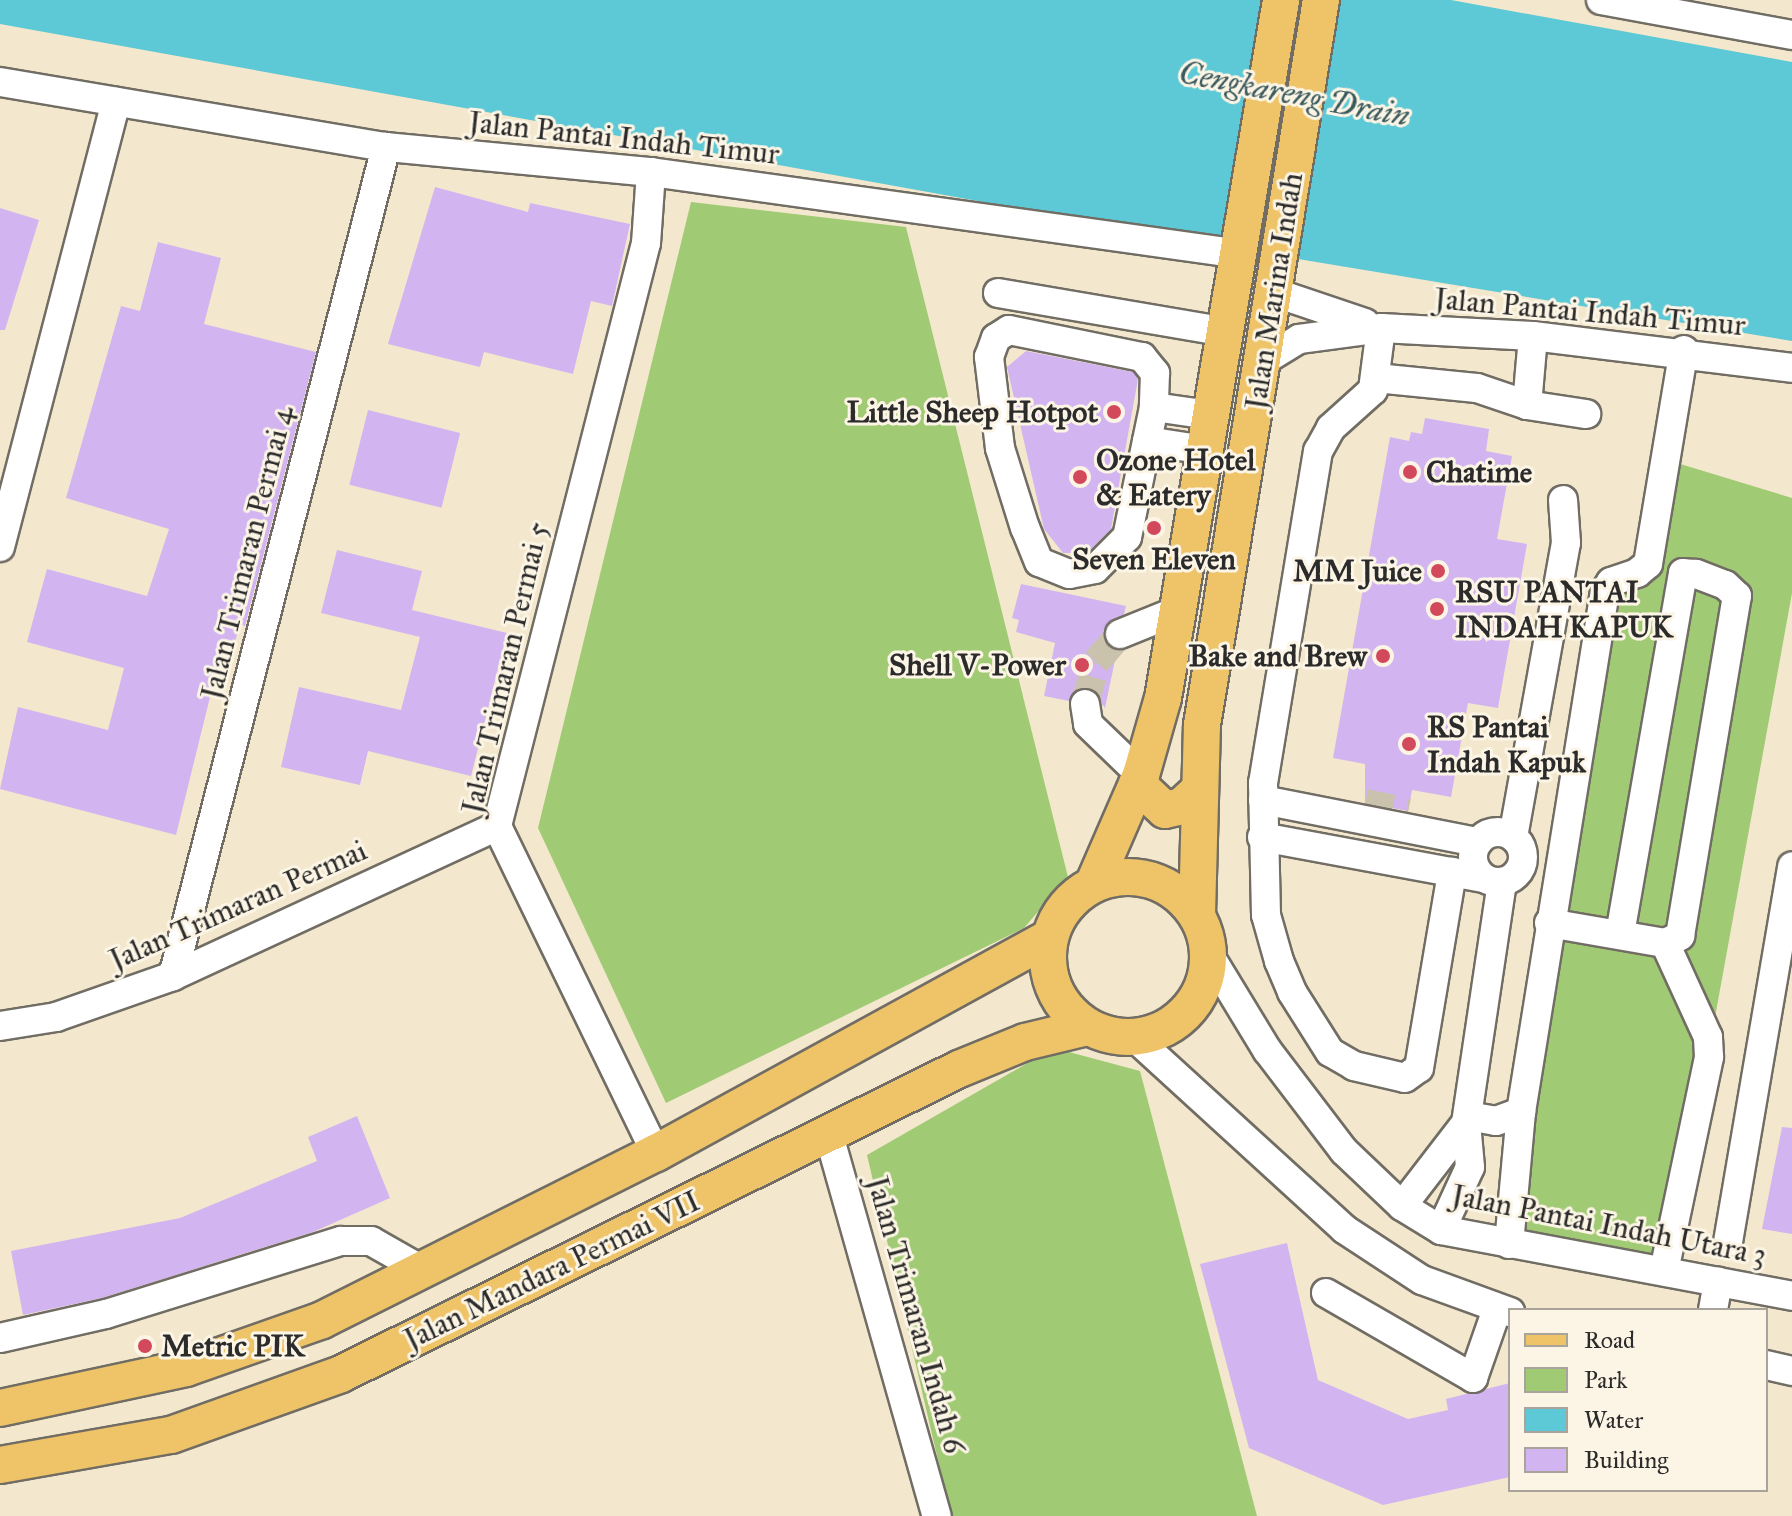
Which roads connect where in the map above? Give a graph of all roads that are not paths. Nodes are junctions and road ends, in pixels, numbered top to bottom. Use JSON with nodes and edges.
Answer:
{"nodes":[{"id":1,"x":1281,"y":0,"type":"edge"},
{"id":2,"x":1321,"y":0,"type":"edge"},
{"id":3,"x":1609,"y":2,"type":"edge"},
{"id":4,"x":1792,"y":35,"type":"edge"},
{"id":5,"x":0,"y":82,"type":"edge"},
{"id":6,"x":116,"y":102,"type":"junction"},
{"id":7,"x":386,"y":147,"type":"junction"},
{"id":8,"x":651,"y":172,"type":"junction"},
{"id":9,"x":1242,"y":252,"type":"junction"},
{"id":10,"x":1276,"y":276,"type":"junction"},
{"id":11,"x":998,"y":293,"type":"dead end"},
{"id":12,"x":1164,"y":321,"type":"junction"},
{"id":13,"x":1389,"y":329,"type":"junction"},
{"id":14,"x":1226,"y":332,"type":"junction"},
{"id":15,"x":1533,"y":336,"type":"junction"},
{"id":16,"x":1684,"y":350,"type":"junction"},
{"id":17,"x":1142,"y":357,"type":"junction"},
{"id":18,"x":1263,"y":361,"type":"junction"},
{"id":19,"x":1792,"y":368,"type":"edge"},
{"id":20,"x":1386,"y":378,"type":"junction"},
{"id":21,"x":1527,"y":405,"type":"junction"},
{"id":22,"x":1154,"y":407,"type":"junction"},
{"id":23,"x":1586,"y":414,"type":"dead end"},
{"id":24,"x":1210,"y":415,"type":"junction"},
{"id":25,"x":1147,"y":441,"type":"junction"},
{"id":26,"x":1205,"y":450,"type":"junction"},
{"id":27,"x":1563,"y":500,"type":"dead end"},
{"id":28,"x":0,"y":547,"type":"edge"},
{"id":29,"x":1648,"y":564,"type":"junction"},
{"id":30,"x":1683,"y":573,"type":"junction"},
{"id":31,"x":1179,"y":610,"type":"junction"},
{"id":32,"x":1120,"y":634,"type":"tunnel mouth"},
{"id":33,"x":1085,"y":704,"type":"tunnel mouth"},
{"id":34,"x":1139,"y":780,"type":"junction"},
{"id":35,"x":1198,"y":791,"type":"junction"},
{"id":36,"x":1263,"y":792,"type":"junction"},
{"id":37,"x":1365,"y":803,"type":"tunnel mouth"},
{"id":38,"x":1408,"y":812,"type":"tunnel mouth"},
{"id":39,"x":497,"y":826,"type":"junction"},
{"id":40,"x":1262,"y":837,"type":"junction"},
{"id":41,"x":1495,"y":837,"type":"junction"},
{"id":42,"x":1792,"y":866,"type":"edge"},
{"id":43,"x":1452,"y":872,"type":"junction"},
{"id":44,"x":1493,"y":880,"type":"junction"},
{"id":45,"x":1094,"y":883,"type":"junction"},
{"id":46,"x":1789,"y":900,"type":"edge"},
{"id":47,"x":1197,"y":915,"type":"junction"},
{"id":48,"x":1549,"y":923,"type":"junction"},
{"id":49,"x":1620,"y":935,"type":"junction"},
{"id":50,"x":1050,"y":937,"type":"junction"},
{"id":51,"x":1665,"y":943,"type":"junction"},
{"id":52,"x":1208,"y":953,"type":"junction"},
{"id":53,"x":173,"y":976,"type":"junction"},
{"id":54,"x":0,"y":1026,"type":"edge"},
{"id":55,"x":1087,"y":1027,"type":"junction"},
{"id":56,"x":1134,"y":1037,"type":"junction"},
{"id":57,"x":1521,"y":1112,"type":"junction"},
{"id":58,"x":1467,"y":1119,"type":"junction"},
{"id":59,"x":828,"y":1132,"type":"junction"},
{"id":60,"x":656,"y":1153,"type":"junction"},
{"id":61,"x":1402,"y":1206,"type":"junction"},
{"id":62,"x":1441,"y":1230,"type":"junction"},
{"id":63,"x":1728,"y":1242,"type":"dead end"},
{"id":64,"x":1509,"y":1244,"type":"junction"},
{"id":65,"x":422,"y":1270,"type":"junction"},
{"id":66,"x":1664,"y":1271,"type":"junction"},
{"id":67,"x":1718,"y":1281,"type":"junction"},
{"id":68,"x":1326,"y":1293,"type":"dead end"},
{"id":69,"x":1792,"y":1296,"type":"edge"},
{"id":70,"x":1713,"y":1308,"type":"edge"},
{"id":71,"x":1504,"y":1310,"type":"edge"},
{"id":72,"x":0,"y":1338,"type":"edge"},
{"id":73,"x":1768,"y":1365,"type":"edge"},
{"id":74,"x":1792,"y":1371,"type":"edge"},
{"id":75,"x":0,"y":1408,"type":"edge"},
{"id":76,"x":0,"y":1465,"type":"edge"},
{"id":77,"x":937,"y":1516,"type":"edge"}],
"edges":[{"from":1,"to":9,"type":"main road","name":"Jalan Marina Indah"},
{"from":2,"to":10,"type":"main road","name":"Jalan Marina Indah"},
{"from":3,"to":4,"type":"street"},
{"from":5,"to":6,"type":"street","name":"Jalan Pantai Indah Timur"},
{"from":6,"to":7,"type":"street","name":"Jalan Pantai Indah Timur"},
{"from":6,"to":28,"type":"street"},
{"from":7,"to":8,"type":"street","name":"Jalan Pantai Indah Timur"},
{"from":7,"to":53,"type":"street","name":"Jalan Trimaran Permai 4"},
{"from":8,"to":9,"type":"street","name":"Jalan Pantai Indah Timur"},
{"from":8,"to":39,"type":"street","name":"Jalan Trimaran Permai 5"},
{"from":9,"to":14,"type":"main road","name":"Jalan Marina Indah"},
{"from":10,"to":13,"type":"street","name":"Jalan Pantai Indah Timur"},
{"from":10,"to":18,"type":"main road","name":"Jalan Marina Indah"},
{"from":11,"to":12,"type":"street"},
{"from":12,"to":14,"type":"street"},
{"from":12,"to":17,"type":"street"},
{"from":13,"to":15,"type":"street","name":"Jalan Pantai Indah Timur"},
{"from":13,"to":18,"type":"street","name":"Jalan Pantai Indah Timur"},
{"from":13,"to":20,"type":"street"},
{"from":14,"to":24,"type":"main road","name":"Jalan Marina Indah"},
{"from":15,"to":16,"type":"street","name":"Jalan Pantai Indah Timur"},
{"from":15,"to":21,"type":"street"},
{"from":16,"to":19,"type":"street","name":"Jalan Pantai Indah Timur"},
{"from":16,"to":29,"type":"street"},
{"from":17,"to":22,"type":"street"},
{"from":17,"to":25,"type":"street"},
{"from":18,"to":35,"type":"main road","name":"Jalan Marina Indah"},
{"from":20,"to":21,"type":"street"},
{"from":20,"to":36,"type":"street"},
{"from":21,"to":23,"type":"street"},
{"from":22,"to":24,"type":"street"},
{"from":22,"to":25,"type":"street"},
{"from":24,"to":26,"type":"main road","name":"Jalan Marina Indah"},
{"from":25,"to":26,"type":"street"},
{"from":26,"to":31,"type":"main road","name":"Jalan Marina Indah"},
{"from":27,"to":41,"type":"street"},
{"from":29,"to":30,"type":"street"},
{"from":29,"to":48,"type":"street"},
{"from":30,"to":49,"type":"street"},
{"from":30,"to":51,"type":"street"},
{"from":31,"to":32,"type":"street"},
{"from":31,"to":34,"type":"main road","name":"Jalan Marina Indah"},
{"from":33,"to":34,"type":"street"},
{"from":34,"to":35,"type":"main road"},
{"from":34,"to":45,"type":"main road","name":"Jalan Marina Indah"},
{"from":35,"to":47,"type":"main road","name":"Jalan Marina Indah"},
{"from":36,"to":37,"type":"street"},
{"from":36,"to":40,"type":"street"},
{"from":36,"to":41,"type":"street"},
{"from":38,"to":41,"type":"street"},
{"from":39,"to":53,"type":"street","name":"Jalan Trimaran Permai"},
{"from":39,"to":60,"type":"street","name":"Jalan Trimaran Permai 5"},
{"from":40,"to":43,"type":"street"},
{"from":40,"to":43,"type":"street"},
{"from":41,"to":44,"type":"street"},
{"from":41,"to":44,"type":"street"},
{"from":42,"to":46,"type":"street"},
{"from":43,"to":44,"type":"street"},
{"from":44,"to":58,"type":"street"},
{"from":45,"to":47,"type":"main road"},
{"from":45,"to":50,"type":"main road"},
{"from":46,"to":63,"type":"street"},
{"from":47,"to":52,"type":"main road"},
{"from":48,"to":49,"type":"street"},
{"from":48,"to":57,"type":"street"},
{"from":49,"to":51,"type":"street"},
{"from":50,"to":55,"type":"main road"},
{"from":50,"to":60,"type":"main road","name":"Jalan Mandara Permai VII"},
{"from":51,"to":66,"type":"street"},
{"from":52,"to":56,"type":"main road"},
{"from":52,"to":61,"type":"street","name":"Jalan Pantai Indah Utara 3"},
{"from":53,"to":54,"type":"street","name":"Jalan Trimaran Permai"},
{"from":55,"to":56,"type":"main road"},
{"from":55,"to":59,"type":"main road","name":"Jalan Mandara Permai VII"},
{"from":56,"to":71,"type":"street"},
{"from":57,"to":58,"type":"street"},
{"from":57,"to":64,"type":"street"},
{"from":58,"to":61,"type":"street"},
{"from":58,"to":62,"type":"street"},
{"from":59,"to":76,"type":"main road","name":"Jalan Mandara Permai VII"},
{"from":59,"to":77,"type":"street","name":"Jalan Trimaran Indah 6"},
{"from":60,"to":65,"type":"main road","name":"Jalan Mandara Permai VII"},
{"from":61,"to":62,"type":"street","name":"Jalan Pantai Indah Utara 3"},
{"from":62,"to":64,"type":"street","name":"Jalan Pantai Indah Utara 3"},
{"from":64,"to":66,"type":"street","name":"Jalan Pantai Indah Utara 3"},
{"from":65,"to":72,"type":"street"},
{"from":65,"to":75,"type":"main road","name":"Jalan Mandara Permai VII"},
{"from":66,"to":67,"type":"street","name":"Jalan Pantai Indah Utara 3"},
{"from":67,"to":69,"type":"street","name":"Jalan Pantai Indah Utara 3"},
{"from":67,"to":70,"type":"street"},
{"from":68,"to":71,"type":"street"},
{"from":73,"to":74,"type":"street"}]}
